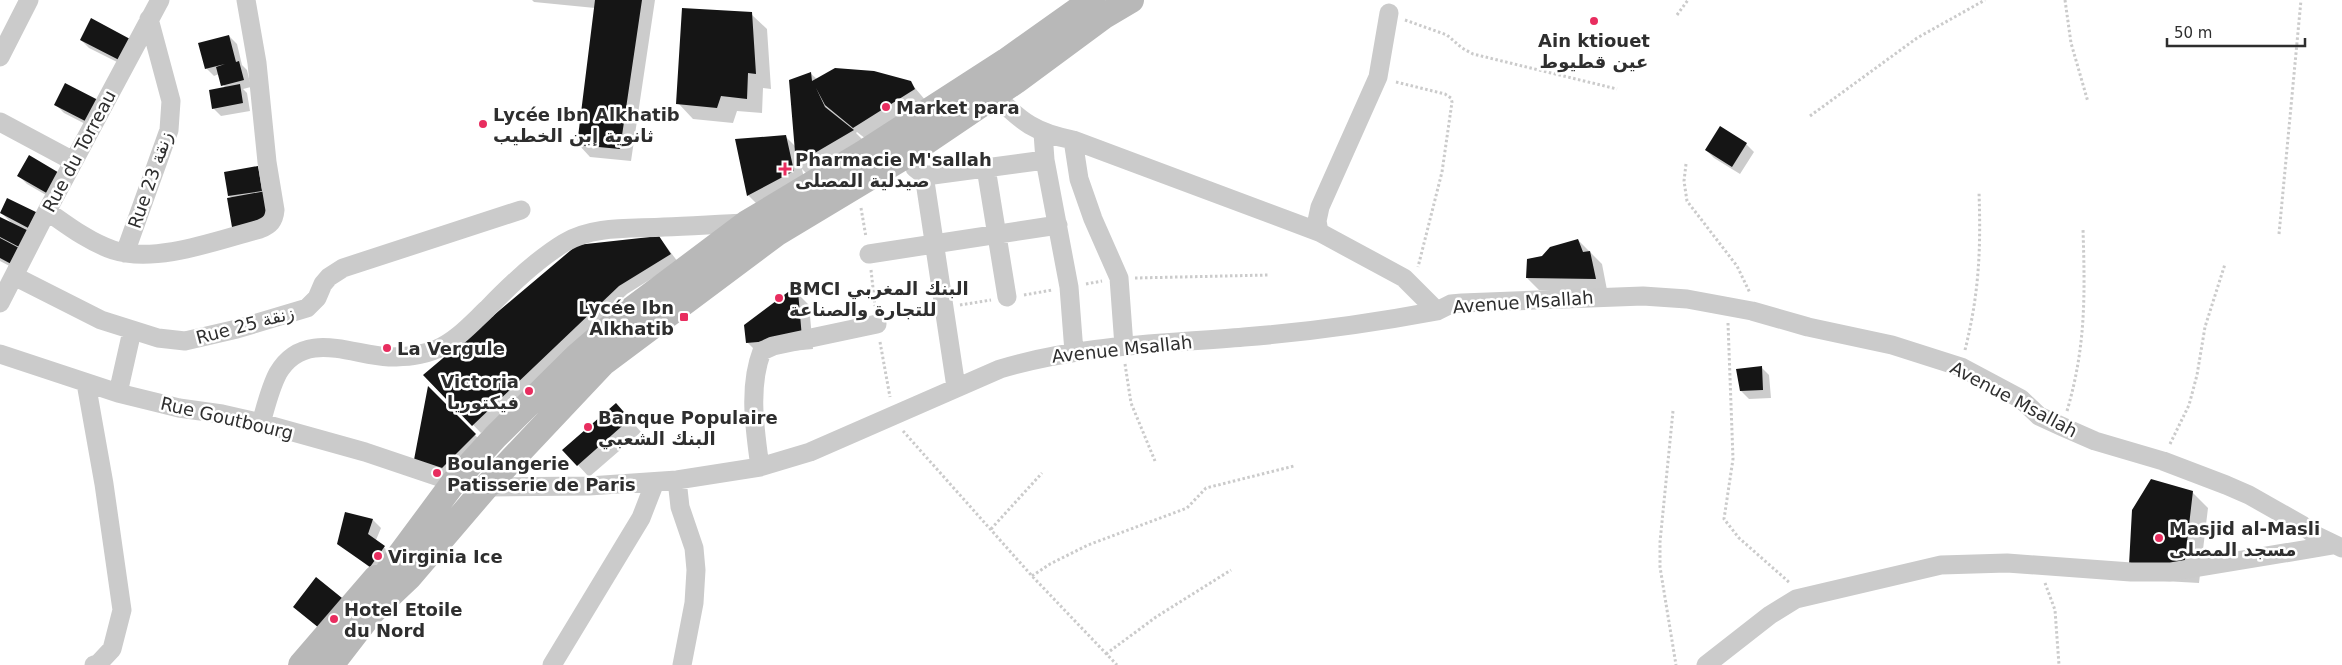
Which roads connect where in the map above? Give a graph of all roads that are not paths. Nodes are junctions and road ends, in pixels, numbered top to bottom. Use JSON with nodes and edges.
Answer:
{"nodes":[{"id":1,"x":29,"y":0,"type":"edge"},
{"id":2,"x":160,"y":0,"type":"edge"},
{"id":3,"x":246,"y":0,"type":"edge"},
{"id":4,"x":1092,"y":0,"type":"edge"},
{"id":5,"x":1131,"y":0,"type":"edge"},
{"id":6,"x":1389,"y":13,"type":"road end"},
{"id":7,"x":149,"y":19,"type":"junction"},
{"id":8,"x":0,"y":57,"type":"edge"},
{"id":9,"x":995,"y":95,"type":"junction"},
{"id":10,"x":0,"y":122,"type":"edge"},
{"id":11,"x":1043,"y":133,"type":"junction"},
{"id":12,"x":1073,"y":140,"type":"junction"},
{"id":13,"x":905,"y":156,"type":"junction"},
{"id":14,"x":1046,"y":160,"type":"junction"},
{"id":15,"x":73,"y":161,"type":"junction"},
{"id":16,"x":986,"y":168,"type":"junction"},
{"id":17,"x":924,"y":175,"type":"junction"},
{"id":18,"x":46,"y":210,"type":"junction"},
{"id":19,"x":522,"y":210,"type":"dead end"},
{"id":20,"x":748,"y":223,"type":"junction"},
{"id":21,"x":1058,"y":225,"type":"junction"},
{"id":22,"x":1319,"y":232,"type":"junction"},
{"id":23,"x":996,"y":235,"type":"junction"},
{"id":24,"x":934,"y":244,"type":"junction"},
{"id":25,"x":125,"y":253,"type":"junction"},
{"id":26,"x":869,"y":254,"type":"road end"},
{"id":27,"x":14,"y":276,"type":"junction"},
{"id":28,"x":1007,"y":297,"type":"dead end"},
{"id":29,"x":0,"y":303,"type":"edge"},
{"id":30,"x":1437,"y":311,"type":"junction"},
{"id":31,"x":877,"y":324,"type":"road end"},
{"id":32,"x":132,"y":331,"type":"junction"},
{"id":33,"x":1124,"y":346,"type":"junction"},
{"id":34,"x":1074,"y":352,"type":"junction"},
{"id":35,"x":0,"y":354,"type":"edge"},
{"id":36,"x":86,"y":383,"type":"junction"},
{"id":37,"x":956,"y":387,"type":"junction"},
{"id":38,"x":118,"y":393,"type":"junction"},
{"id":39,"x":261,"y":423,"type":"junction"},
{"id":40,"x":760,"y":467,"type":"junction"},
{"id":41,"x":677,"y":480,"type":"junction"},
{"id":42,"x":454,"y":482,"type":"junction"},
{"id":43,"x":655,"y":482,"type":"junction"},
{"id":44,"x":486,"y":487,"type":"junction"},
{"id":45,"x":2338,"y":546,"type":"edge"},
{"id":46,"x":400,"y":572,"type":"junction"},
{"id":47,"x":94,"y":665,"type":"edge"},
{"id":48,"x":301,"y":665,"type":"edge"},
{"id":49,"x":319,"y":665,"type":"edge"},
{"id":50,"x":331,"y":665,"type":"edge"},
{"id":51,"x":350,"y":665,"type":"edge"},
{"id":52,"x":552,"y":665,"type":"edge"},
{"id":53,"x":682,"y":665,"type":"edge"},
{"id":54,"x":1706,"y":665,"type":"edge"}],
"edges":[{"from":1,"to":8,"type":"street"},
{"from":2,"to":7,"type":"street","name":"Rue du Torreau"},
{"from":3,"to":25,"type":"street"},
{"from":4,"to":20,"type":"main road"},
{"from":5,"to":9,"type":"main road"},
{"from":6,"to":22,"type":"street"},
{"from":7,"to":15,"type":"street","name":"Rue du Torreau"},
{"from":7,"to":25,"type":"street","name":"Rue 23 زنقة"},
{"from":9,"to":11,"type":"street"},
{"from":9,"to":13,"type":"main road"},
{"from":10,"to":15,"type":"street"},
{"from":11,"to":12,"type":"street"},
{"from":11,"to":14,"type":"street"},
{"from":12,"to":22,"type":"street"},
{"from":12,"to":33,"type":"street"},
{"from":13,"to":17,"type":"street"},
{"from":13,"to":44,"type":"main road"},
{"from":14,"to":16,"type":"street"},
{"from":14,"to":21,"type":"street"},
{"from":15,"to":18,"type":"street","name":"Rue du Torreau"},
{"from":16,"to":17,"type":"street"},
{"from":16,"to":23,"type":"street"},
{"from":17,"to":24,"type":"street"},
{"from":18,"to":25,"type":"street"},
{"from":18,"to":27,"type":"street","name":"Rue du Torreau"},
{"from":19,"to":32,"type":"street","name":"Rue 25 زنقة"},
{"from":20,"to":39,"type":"street"},
{"from":20,"to":42,"type":"main road"},
{"from":21,"to":23,"type":"street"},
{"from":21,"to":34,"type":"street"},
{"from":22,"to":30,"type":"street"},
{"from":23,"to":24,"type":"street"},
{"from":23,"to":28,"type":"street"},
{"from":24,"to":26,"type":"street"},
{"from":24,"to":37,"type":"street"},
{"from":27,"to":29,"type":"street","name":"Rue du Torreau"},
{"from":27,"to":32,"type":"street","name":"Rue 25 زنقة"},
{"from":30,"to":33,"type":"street","name":"Avenue Msallah"},
{"from":30,"to":45,"type":"street","name":"Avenue Msallah"},
{"from":31,"to":40,"type":"street"},
{"from":32,"to":38,"type":"street"},
{"from":33,"to":34,"type":"street","name":"Avenue Msallah"},
{"from":34,"to":37,"type":"street","name":"Avenue Msallah"},
{"from":35,"to":36,"type":"street","name":"Rue Goutbourg"},
{"from":36,"to":38,"type":"street","name":"Rue Goutbourg"},
{"from":36,"to":47,"type":"street"},
{"from":37,"to":40,"type":"street","name":"Avenue Msallah"},
{"from":38,"to":39,"type":"street","name":"Rue Goutbourg"},
{"from":39,"to":42,"type":"street","name":"Rue Goutbourg"},
{"from":40,"to":41,"type":"street","name":"Avenue Msallah"},
{"from":41,"to":43,"type":"street"},
{"from":41,"to":53,"type":"street"},
{"from":42,"to":46,"type":"main road"},
{"from":43,"to":44,"type":"street"},
{"from":43,"to":52,"type":"street"},
{"from":44,"to":46,"type":"main road"},
{"from":45,"to":54,"type":"street"},
{"from":46,"to":48,"type":"main road"},
{"from":46,"to":49,"type":"main road"},
{"from":46,"to":50,"type":"main road"},
{"from":46,"to":51,"type":"main road"}]}
